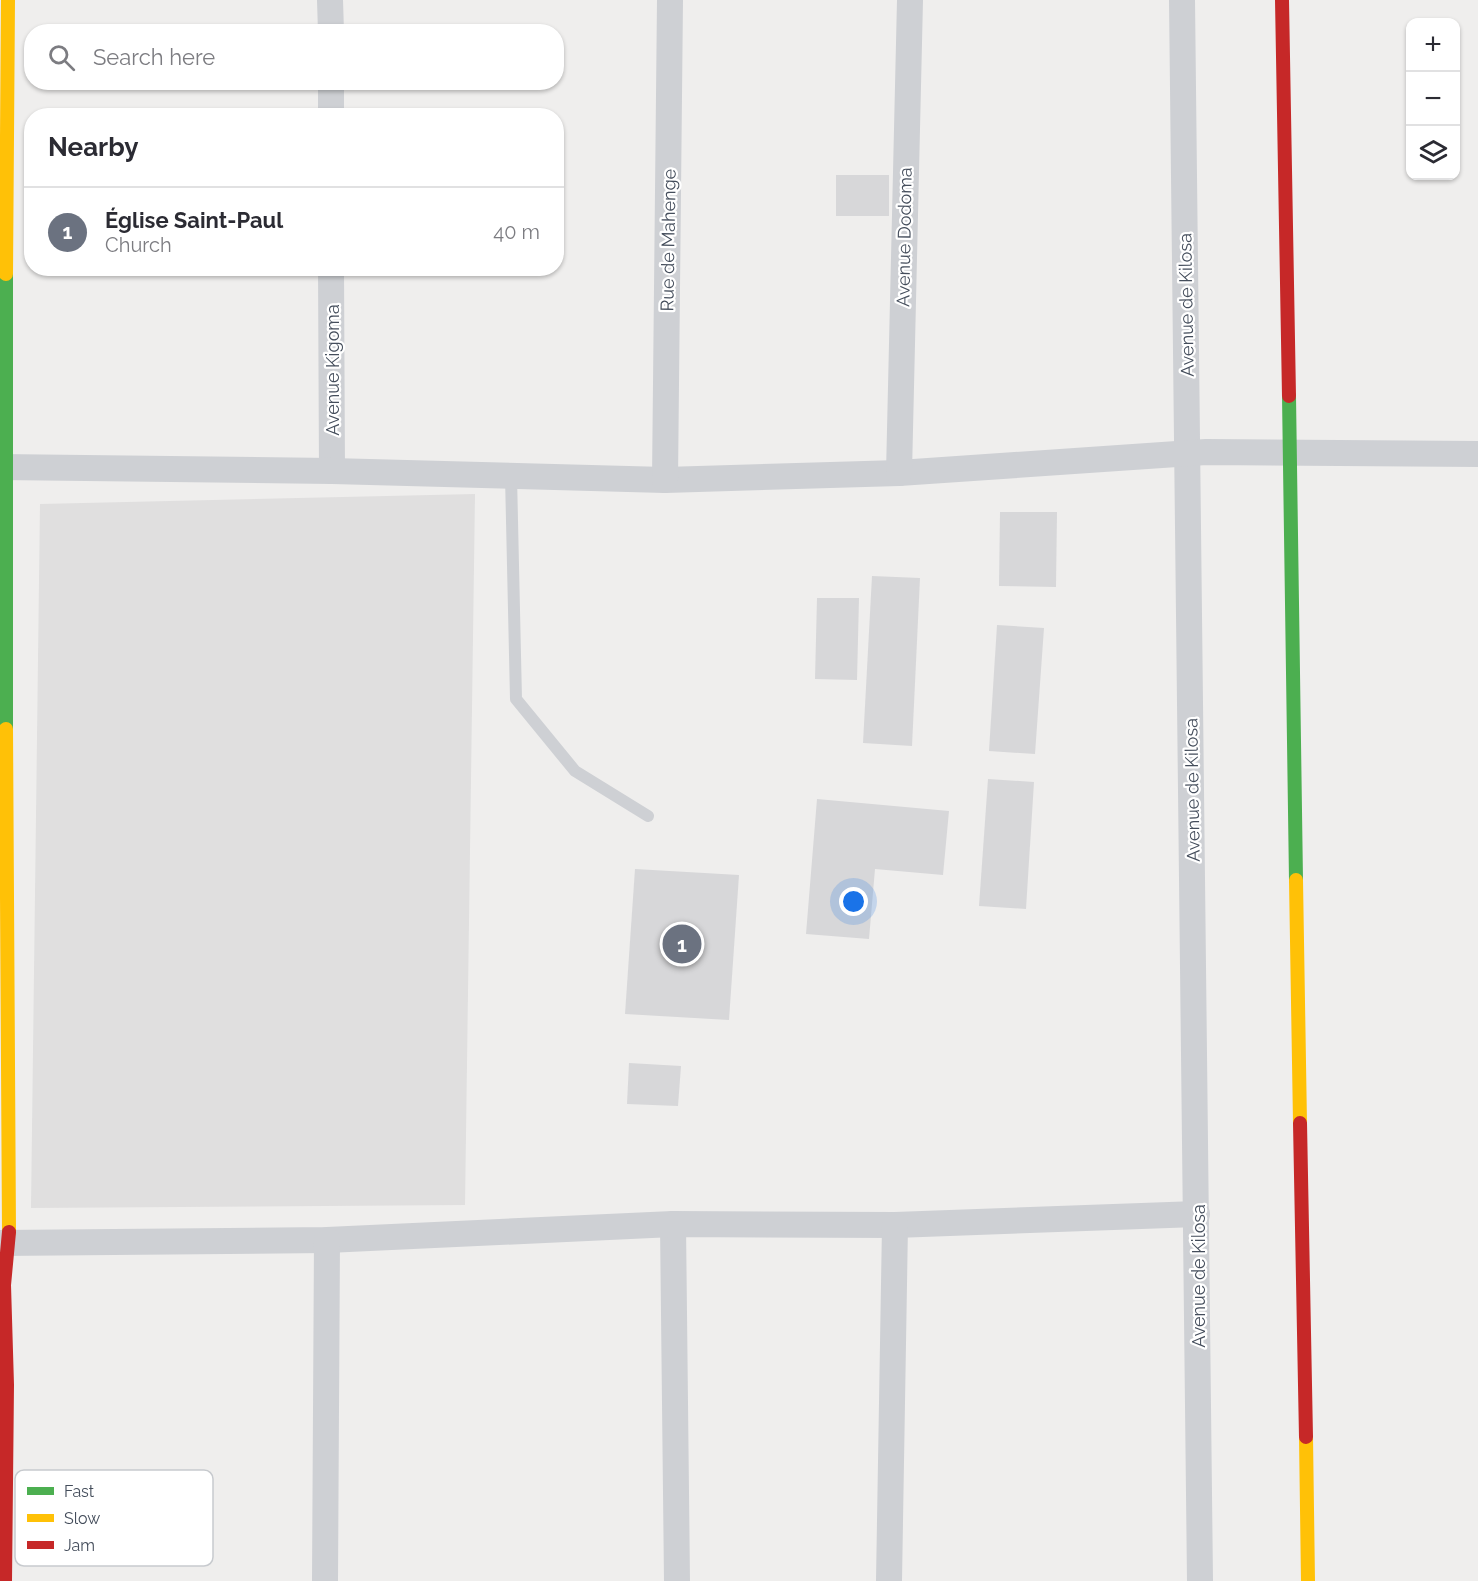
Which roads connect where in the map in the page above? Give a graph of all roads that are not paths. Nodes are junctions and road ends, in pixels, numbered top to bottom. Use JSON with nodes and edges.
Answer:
{"nodes":[{"id":1,"x":8,"y":0,"type":"edge"},
{"id":2,"x":330,"y":0,"type":"edge"},
{"id":3,"x":670,"y":0,"type":"edge"},
{"id":4,"x":910,"y":0,"type":"edge"},
{"id":5,"x":1182,"y":0,"type":"edge"},
{"id":6,"x":1282,"y":0,"type":"edge"},
{"id":7,"x":331,"y":24,"type":"edge"},
{"id":8,"x":331,"y":90,"type":"edge"},
{"id":9,"x":331,"y":108,"type":"edge"},
{"id":10,"x":331,"y":276,"type":"edge"},
{"id":11,"x":1289,"y":453,"type":"junction"},
{"id":12,"x":1188,"y":454,"type":"junction"},
{"id":13,"x":1478,"y":454,"type":"edge"},
{"id":14,"x":3,"y":467,"type":"edge"},
{"id":15,"x":332,"y":471,"type":"junction"},
{"id":16,"x":899,"y":473,"type":"junction"},
{"id":17,"x":511,"y":476,"type":"junction"},
{"id":18,"x":665,"y":480,"type":"junction"},
{"id":19,"x":648,"y":816,"type":"dead end"},
{"id":20,"x":1197,"y":1214,"type":"junction"},
{"id":21,"x":673,"y":1224,"type":"junction"},
{"id":22,"x":895,"y":1225,"type":"junction"},
{"id":23,"x":327,"y":1240,"type":"junction"},
{"id":24,"x":4,"y":1243,"type":"edge"},
{"id":25,"x":5,"y":1581,"type":"edge"},
{"id":26,"x":325,"y":1581,"type":"edge"},
{"id":27,"x":676,"y":1581,"type":"edge"},
{"id":28,"x":889,"y":1581,"type":"edge"},
{"id":29,"x":1200,"y":1581,"type":"edge"},
{"id":30,"x":1308,"y":1581,"type":"edge"}],
"edges":[{"from":1,"to":14,"type":"street"},
{"from":2,"to":7,"type":"street"},
{"from":3,"to":18,"type":"street","name":"Rue de Mahenge"},
{"from":4,"to":16,"type":"street","name":"Avenue Dodoma"},
{"from":5,"to":12,"type":"street","name":"Avenue de Kilosa"},
{"from":6,"to":11,"type":"street"},
{"from":8,"to":9,"type":"street"},
{"from":10,"to":15,"type":"street","name":"Avenue Kigoma"},
{"from":11,"to":12,"type":"street"},
{"from":11,"to":13,"type":"street"},
{"from":11,"to":30,"type":"street"},
{"from":12,"to":16,"type":"street"},
{"from":12,"to":20,"type":"street","name":"Avenue de Kilosa"},
{"from":14,"to":15,"type":"street"},
{"from":14,"to":24,"type":"street"},
{"from":15,"to":17,"type":"street"},
{"from":16,"to":18,"type":"street"},
{"from":17,"to":18,"type":"street"},
{"from":17,"to":19,"type":"lane"},
{"from":20,"to":22,"type":"street"},
{"from":20,"to":29,"type":"street","name":"Avenue de Kilosa"},
{"from":21,"to":22,"type":"street"},
{"from":21,"to":23,"type":"street"},
{"from":21,"to":27,"type":"street"},
{"from":22,"to":28,"type":"street"},
{"from":23,"to":24,"type":"street"},
{"from":23,"to":26,"type":"street"},
{"from":24,"to":25,"type":"street"}]}
